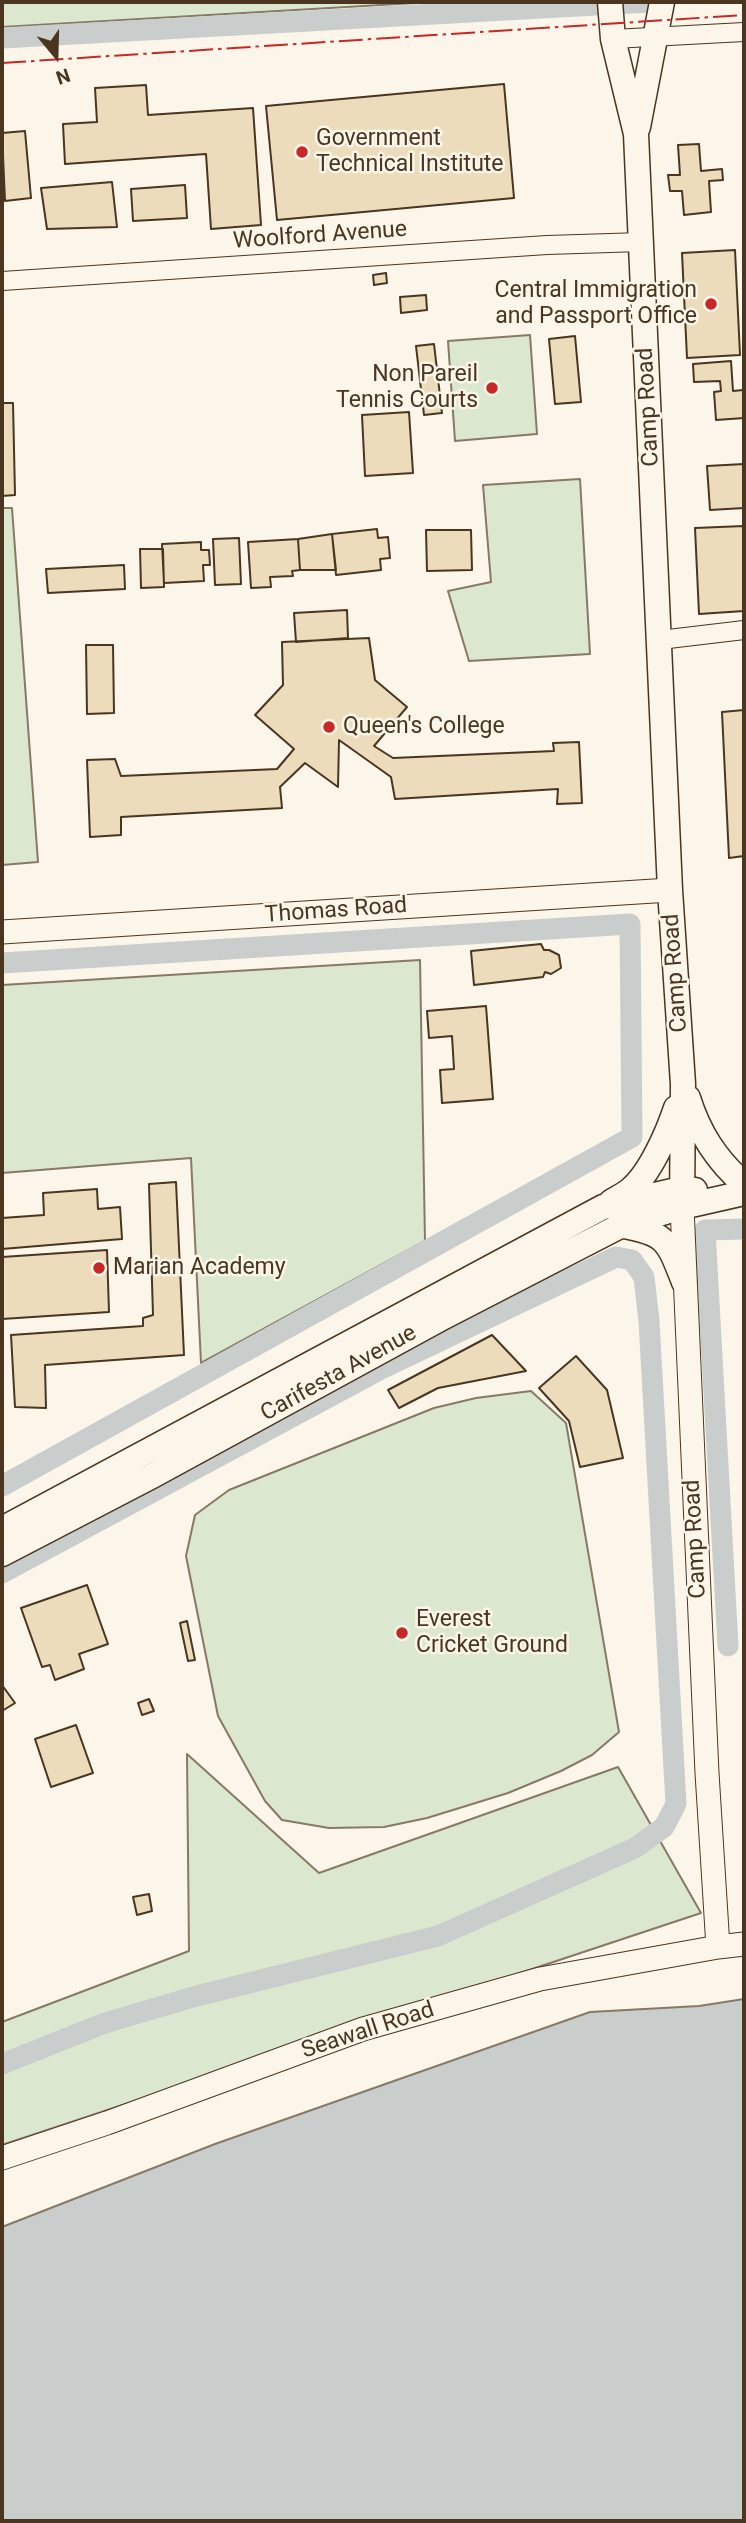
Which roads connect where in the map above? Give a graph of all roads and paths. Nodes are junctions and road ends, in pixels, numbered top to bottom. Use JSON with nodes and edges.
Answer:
{"nodes":[{"id":1,"x":610,"y":2,"type":"edge"},
{"id":2,"x":659,"y":20,"type":"edge"},
{"id":3,"x":744,"y":32,"type":"edge"},
{"id":4,"x":613,"y":33,"type":"junction"},
{"id":5,"x":636,"y":134,"type":"junction"},
{"id":6,"x":642,"y":242,"type":"junction"},
{"id":7,"x":2,"y":281,"type":"edge"},
{"id":8,"x":744,"y":630,"type":"edge"},
{"id":9,"x":660,"y":640,"type":"junction"},
{"id":10,"x":670,"y":890,"type":"junction"},
{"id":11,"x":2,"y":932,"type":"edge"},
{"id":12,"x":683,"y":1084,"type":"junction"},
{"id":13,"x":744,"y":1184,"type":"edge"},
{"id":14,"x":744,"y":1192,"type":"edge"},
{"id":15,"x":681,"y":1198,"type":"junction"},
{"id":16,"x":603,"y":1207,"type":"junction"},
{"id":17,"x":622,"y":1225,"type":"junction"},
{"id":18,"x":684,"y":1282,"type":"junction"},
{"id":19,"x":2,"y":1529,"type":"edge"},
{"id":20,"x":2,"y":1554,"type":"edge"},
{"id":21,"x":744,"y":1944,"type":"edge"},
{"id":22,"x":718,"y":1947,"type":"junction"},
{"id":23,"x":2,"y":2158,"type":"edge"}],
"edges":[{"from":1,"to":4,"type":"main road","name":"Camp Road"},
{"from":2,"to":3,"type":"street"},
{"from":2,"to":4,"type":"street"},
{"from":2,"to":5,"type":"main road"},
{"from":4,"to":5,"type":"main road","name":"Camp Road"},
{"from":5,"to":6,"type":"main road","name":"Camp Road"},
{"from":6,"to":7,"type":"street","name":"Woolford Avenue"},
{"from":6,"to":9,"type":"main road","name":"Camp Road"},
{"from":8,"to":9,"type":"street"},
{"from":9,"to":10,"type":"main road","name":"Camp Road"},
{"from":10,"to":11,"type":"street","name":"Thomas Road"},
{"from":10,"to":12,"type":"main road","name":"Camp Road"},
{"from":12,"to":13,"type":"main road"},
{"from":12,"to":15,"type":"main road","name":"Camp Road"},
{"from":12,"to":16,"type":"main road"},
{"from":14,"to":15,"type":"main road"},
{"from":15,"to":16,"type":"main road","name":"Carifesta Avenue"},
{"from":15,"to":17,"type":"main road","name":"Carifesta Avenue"},
{"from":15,"to":18,"type":"street","name":"Camp Road"},
{"from":16,"to":19,"type":"main road","name":"Carifesta Avenue"},
{"from":17,"to":18,"type":"main road"},
{"from":17,"to":20,"type":"main road","name":"Carifesta Avenue"},
{"from":18,"to":22,"type":"street","name":"Camp Road"},
{"from":21,"to":22,"type":"street","name":"Seawall Road"},
{"from":22,"to":23,"type":"street","name":"Seawall Road"}]}
